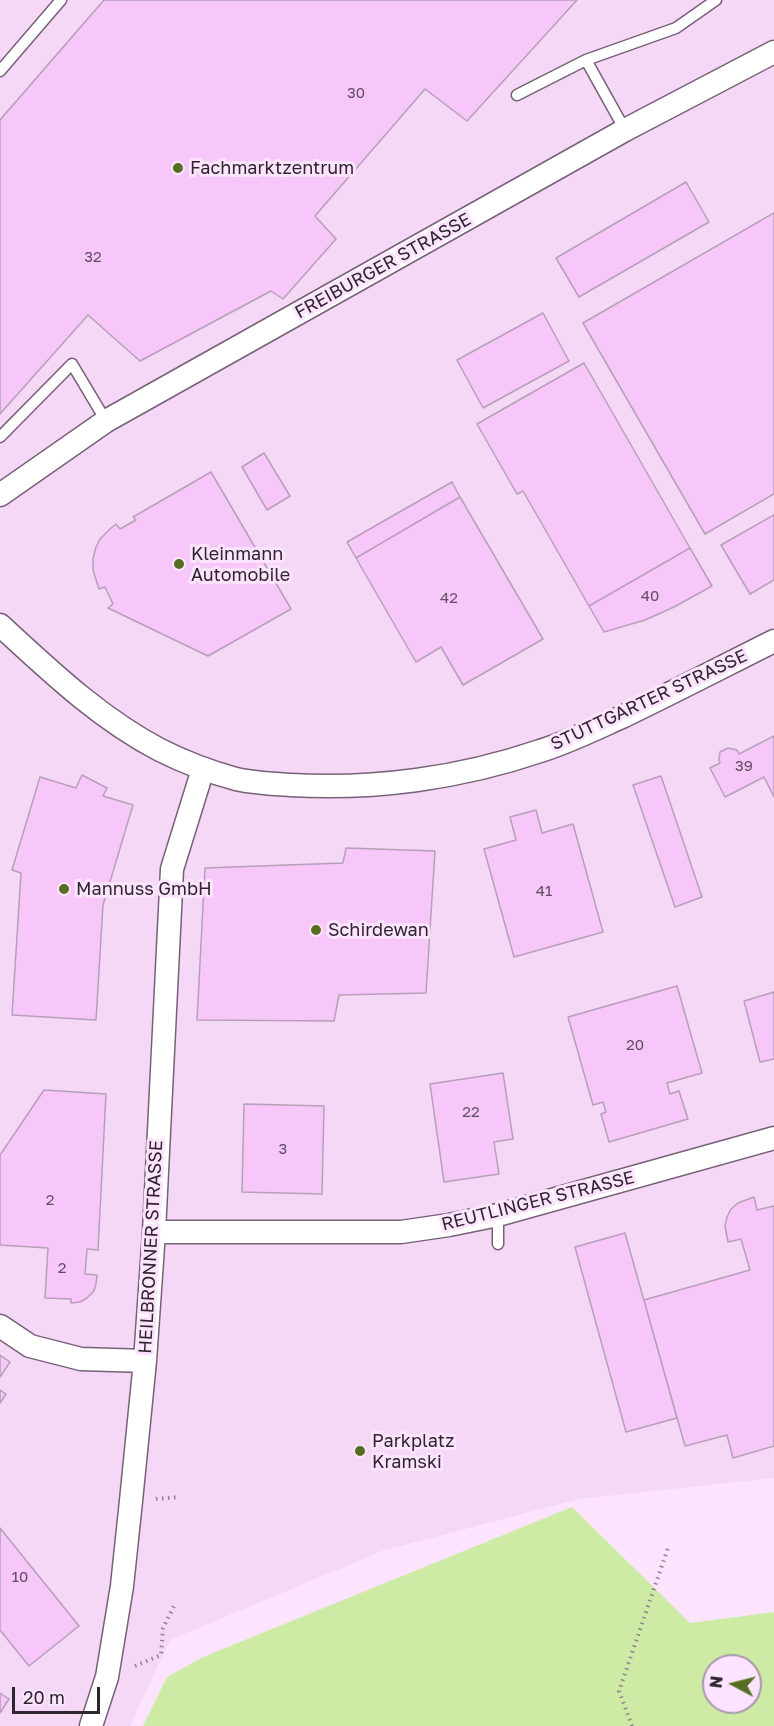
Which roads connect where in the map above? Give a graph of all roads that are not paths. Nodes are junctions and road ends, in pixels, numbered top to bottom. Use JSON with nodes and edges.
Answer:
{"nodes":[{"id":1,"x":62,"y":0,"type":"edge"},
{"id":2,"x":716,"y":0,"type":"edge"},
{"id":3,"x":774,"y":52,"type":"edge"},
{"id":4,"x":586,"y":60,"type":"junction"},
{"id":5,"x":0,"y":71,"type":"edge"},
{"id":6,"x":517,"y":95,"type":"dead end"},
{"id":7,"x":625,"y":130,"type":"junction"},
{"id":8,"x":106,"y":421,"type":"junction"},
{"id":9,"x":0,"y":437,"type":"edge"},
{"id":10,"x":0,"y":495,"type":"edge"},
{"id":11,"x":0,"y":625,"type":"edge"},
{"id":12,"x":774,"y":641,"type":"edge"},
{"id":13,"x":203,"y":769,"type":"junction"},
{"id":14,"x":774,"y":1138,"type":"edge"},
{"id":15,"x":498,"y":1215,"type":"junction"},
{"id":16,"x":154,"y":1232,"type":"junction"},
{"id":17,"x":498,"y":1244,"type":"dead end"},
{"id":18,"x":0,"y":1326,"type":"edge"},
{"id":19,"x":145,"y":1360,"type":"junction"},
{"id":20,"x":91,"y":1726,"type":"edge"}],
"edges":[{"from":1,"to":5,"type":"lane"},
{"from":2,"to":4,"type":"lane"},
{"from":3,"to":7,"type":"street","name":"FREIBURGER STRASSE"},
{"from":4,"to":6,"type":"lane"},
{"from":4,"to":7,"type":"lane"},
{"from":7,"to":8,"type":"street","name":"FREIBURGER STRASSE"},
{"from":8,"to":9,"type":"lane"},
{"from":8,"to":10,"type":"street","name":"FREIBURGER STRASSE"},
{"from":11,"to":13,"type":"street","name":"STUTTGARTER STRASSE"},
{"from":12,"to":13,"type":"street","name":"STUTTGARTER STRASSE"},
{"from":13,"to":16,"type":"street","name":"HEILBRONNER STRASSE"},
{"from":14,"to":15,"type":"street","name":"REUTLINGER STRASSE"},
{"from":15,"to":16,"type":"street","name":"REUTLINGER STRASSE"},
{"from":15,"to":17,"type":"lane"},
{"from":16,"to":19,"type":"street","name":"HEILBRONNER STRASSE"},
{"from":18,"to":19,"type":"street"},
{"from":19,"to":20,"type":"street","name":"HEILBRONNER STRASSE"}]}
